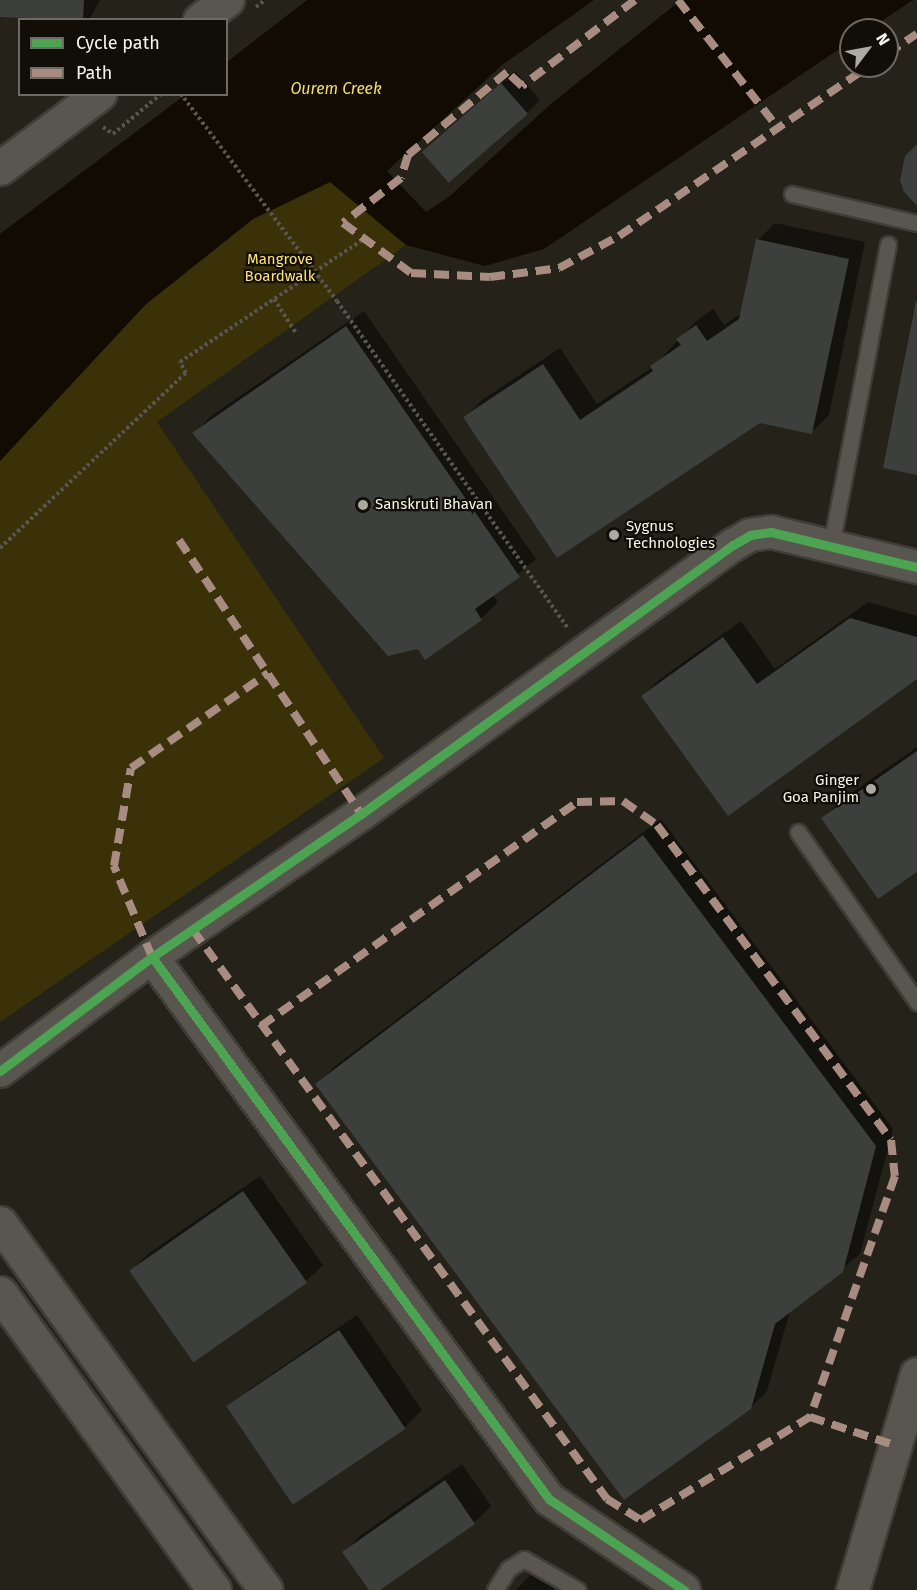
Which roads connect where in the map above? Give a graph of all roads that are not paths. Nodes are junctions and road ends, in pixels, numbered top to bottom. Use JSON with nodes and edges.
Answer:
{"nodes":[{"id":1,"x":227,"y":0,"type":"edge"},
{"id":2,"x":203,"y":18,"type":"edge"},
{"id":3,"x":98,"y":109,"type":"edge"},
{"id":4,"x":0,"y":168,"type":"edge"},
{"id":5,"x":792,"y":194,"type":"dead end"},
{"id":6,"x":917,"y":223,"type":"edge"},
{"id":7,"x":888,"y":244,"type":"dead end"},
{"id":8,"x":831,"y":546,"type":"junction"},
{"id":9,"x":917,"y":567,"type":"edge"},
{"id":10,"x":798,"y":832,"type":"dead end"},
{"id":11,"x":152,"y":957,"type":"junction"},
{"id":12,"x":917,"y":1002,"type":"edge"},
{"id":13,"x":0,"y":1071,"type":"edge"},
{"id":14,"x":2,"y":1231,"type":"edge"},
{"id":15,"x":0,"y":1293,"type":"edge"},
{"id":16,"x":917,"y":1374,"type":"edge"},
{"id":17,"x":670,"y":1586,"type":"edge"},
{"id":18,"x":214,"y":1590,"type":"edge"},
{"id":19,"x":266,"y":1590,"type":"edge"},
{"id":20,"x":495,"y":1590,"type":"edge"},
{"id":21,"x":578,"y":1590,"type":"edge"},
{"id":22,"x":853,"y":1590,"type":"edge"}],
"edges":[{"from":1,"to":2,"type":"main road"},
{"from":3,"to":4,"type":"main road"},
{"from":5,"to":6,"type":"lane"},
{"from":7,"to":8,"type":"lane"},
{"from":8,"to":9,"type":"street"},
{"from":8,"to":11,"type":"street"},
{"from":10,"to":12,"type":"lane"},
{"from":11,"to":13,"type":"street"},
{"from":11,"to":17,"type":"street"},
{"from":14,"to":19,"type":"main road"},
{"from":15,"to":18,"type":"main road"},
{"from":16,"to":22,"type":"street"},
{"from":20,"to":21,"type":"lane"}]}
